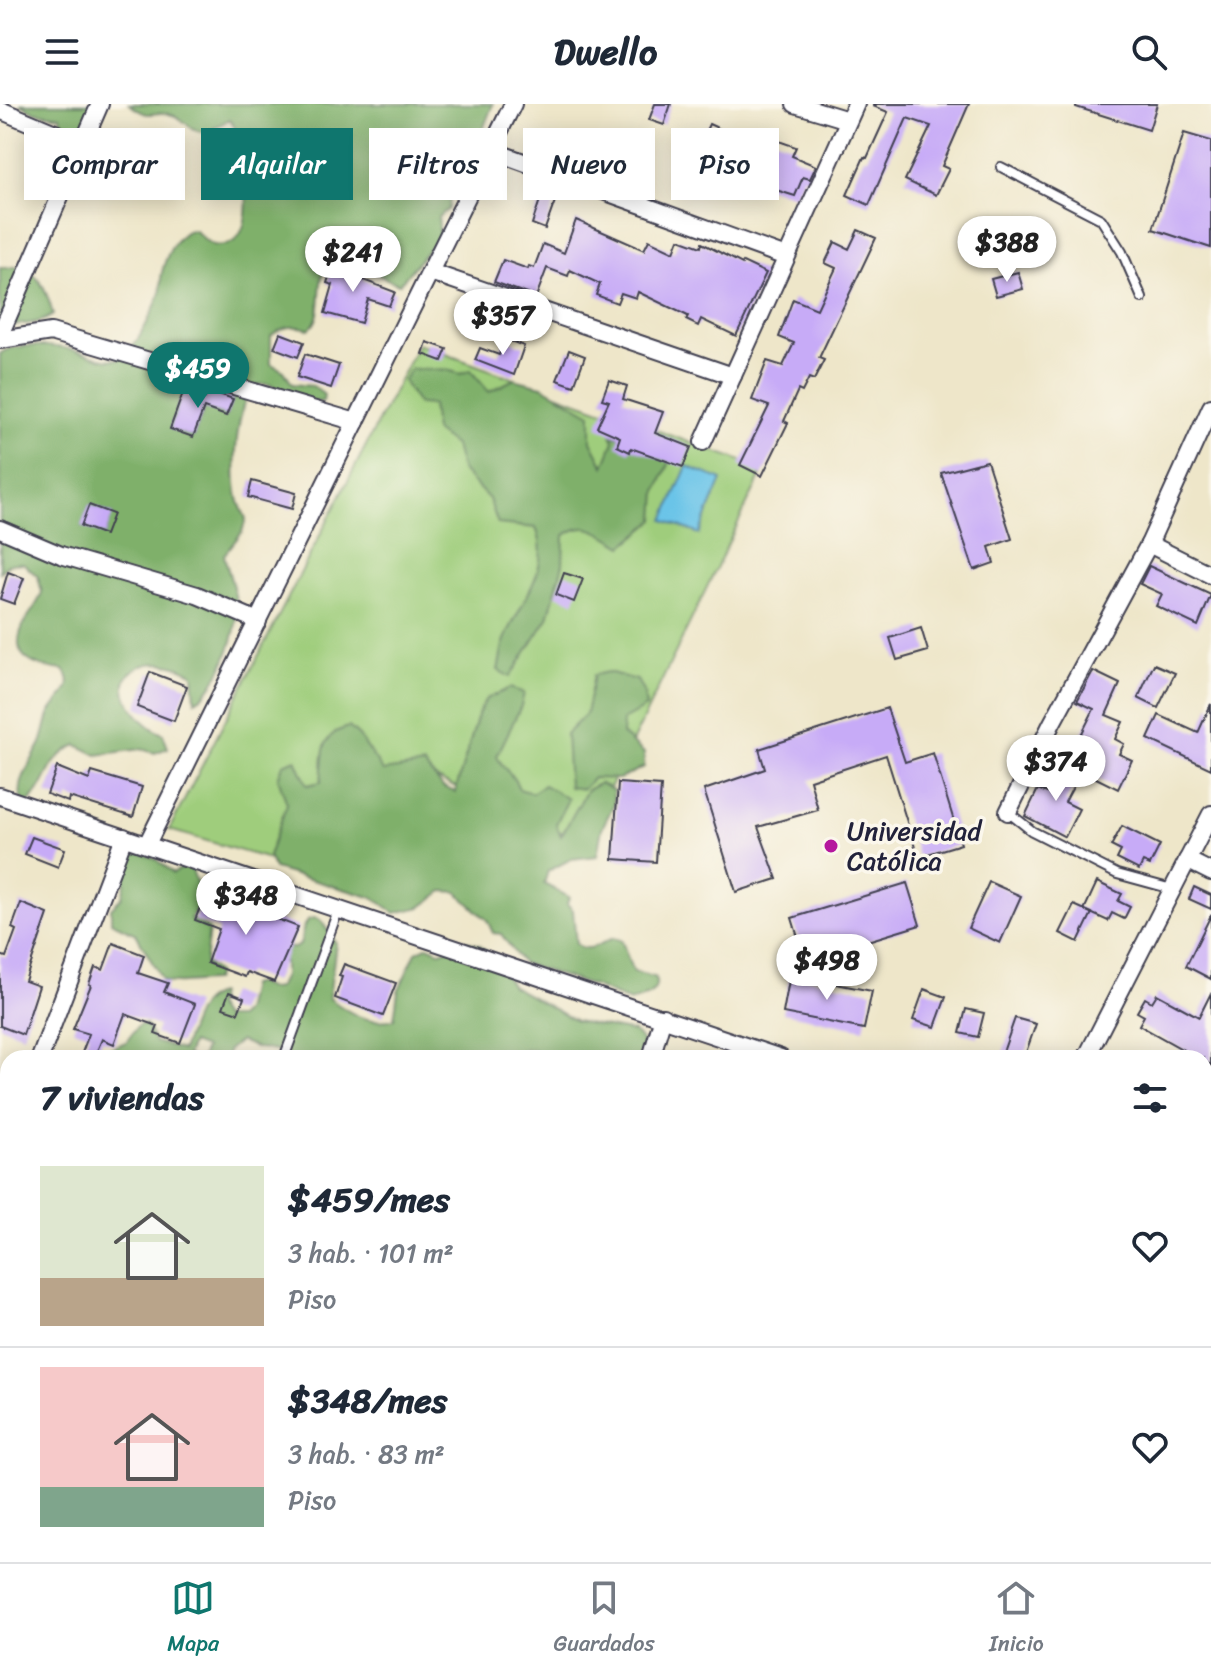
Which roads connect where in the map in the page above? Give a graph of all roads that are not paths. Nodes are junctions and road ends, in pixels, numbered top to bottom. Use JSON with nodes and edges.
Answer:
{"nodes":[{"id":1,"x":100,"y":104,"type":"edge"},
{"id":2,"x":513,"y":104,"type":"edge"},
{"id":3,"x":795,"y":104,"type":"edge"},
{"id":4,"x":856,"y":104,"type":"edge"},
{"id":5,"x":0,"y":110,"type":"edge"},
{"id":6,"x":848,"y":120,"type":"junction"},
{"id":7,"x":43,"y":128,"type":"edge"},
{"id":8,"x":89,"y":128,"type":"edge"},
{"id":9,"x":501,"y":128,"type":"edge"},
{"id":10,"x":507,"y":156,"type":"edge"},
{"id":11,"x":1001,"y":167,"type":"dead end"},
{"id":12,"x":57,"y":200,"type":"edge"},
{"id":13,"x":465,"y":200,"type":"edge"},
{"id":14,"x":786,"y":257,"type":"junction"},
{"id":15,"x":430,"y":272,"type":"junction"},
{"id":16,"x":1142,"y":298,"type":"dead end"},
{"id":17,"x":0,"y":337,"type":"edge"},
{"id":18,"x":733,"y":376,"type":"junction"},
{"id":19,"x":1211,"y":407,"type":"edge"},
{"id":20,"x":356,"y":422,"type":"junction"},
{"id":21,"x":703,"y":442,"type":"dead end"},
{"id":22,"x":0,"y":529,"type":"edge"},
{"id":23,"x":1149,"y":544,"type":"junction"},
{"id":24,"x":1211,"y":575,"type":"edge"},
{"id":25,"x":258,"y":621,"type":"junction"},
{"id":26,"x":0,"y":796,"type":"edge"},
{"id":27,"x":1008,"y":812,"type":"joint"},
{"id":28,"x":1211,"y":814,"type":"edge"},
{"id":29,"x":124,"y":837,"type":"junction"},
{"id":30,"x":147,"y":844,"type":"junction"},
{"id":31,"x":1187,"y":860,"type":"junction"},
{"id":32,"x":1211,"y":872,"type":"edge"},
{"id":33,"x":1173,"y":890,"type":"junction"},
{"id":34,"x":339,"y":908,"type":"junction"},
{"id":35,"x":663,"y":1017,"type":"junction"},
{"id":36,"x":43,"y":1050,"type":"edge"},
{"id":37,"x":287,"y":1050,"type":"edge"},
{"id":38,"x":653,"y":1050,"type":"edge"},
{"id":39,"x":758,"y":1050,"type":"edge"},
{"id":40,"x":1090,"y":1050,"type":"edge"}],
"edges":[{"from":1,"to":8,"type":"street"},
{"from":2,"to":9,"type":"street"},
{"from":3,"to":6,"type":"street"},
{"from":4,"to":6,"type":"street"},
{"from":5,"to":7,"type":"street"},
{"from":6,"to":14,"type":"street"},
{"from":10,"to":14,"type":"street"},
{"from":11,"to":16,"type":"lane"},
{"from":12,"to":17,"type":"street"},
{"from":13,"to":15,"type":"street"},
{"from":14,"to":18,"type":"street"},
{"from":15,"to":18,"type":"street"},
{"from":15,"to":20,"type":"street"},
{"from":17,"to":20,"type":"street"},
{"from":18,"to":21,"type":"street"},
{"from":19,"to":23,"type":"street"},
{"from":20,"to":25,"type":"street"},
{"from":22,"to":25,"type":"street"},
{"from":23,"to":24,"type":"street"},
{"from":23,"to":27,"type":"street"},
{"from":25,"to":30,"type":"street"},
{"from":26,"to":29,"type":"street"},
{"from":27,"to":33,"type":"lane"},
{"from":28,"to":31,"type":"street"},
{"from":29,"to":30,"type":"street"},
{"from":29,"to":36,"type":"street"},
{"from":30,"to":34,"type":"street"},
{"from":31,"to":32,"type":"street"},
{"from":31,"to":33,"type":"street"},
{"from":33,"to":40,"type":"street"},
{"from":34,"to":35,"type":"street"},
{"from":34,"to":37,"type":"lane"},
{"from":35,"to":38,"type":"street"},
{"from":35,"to":39,"type":"street"}]}
